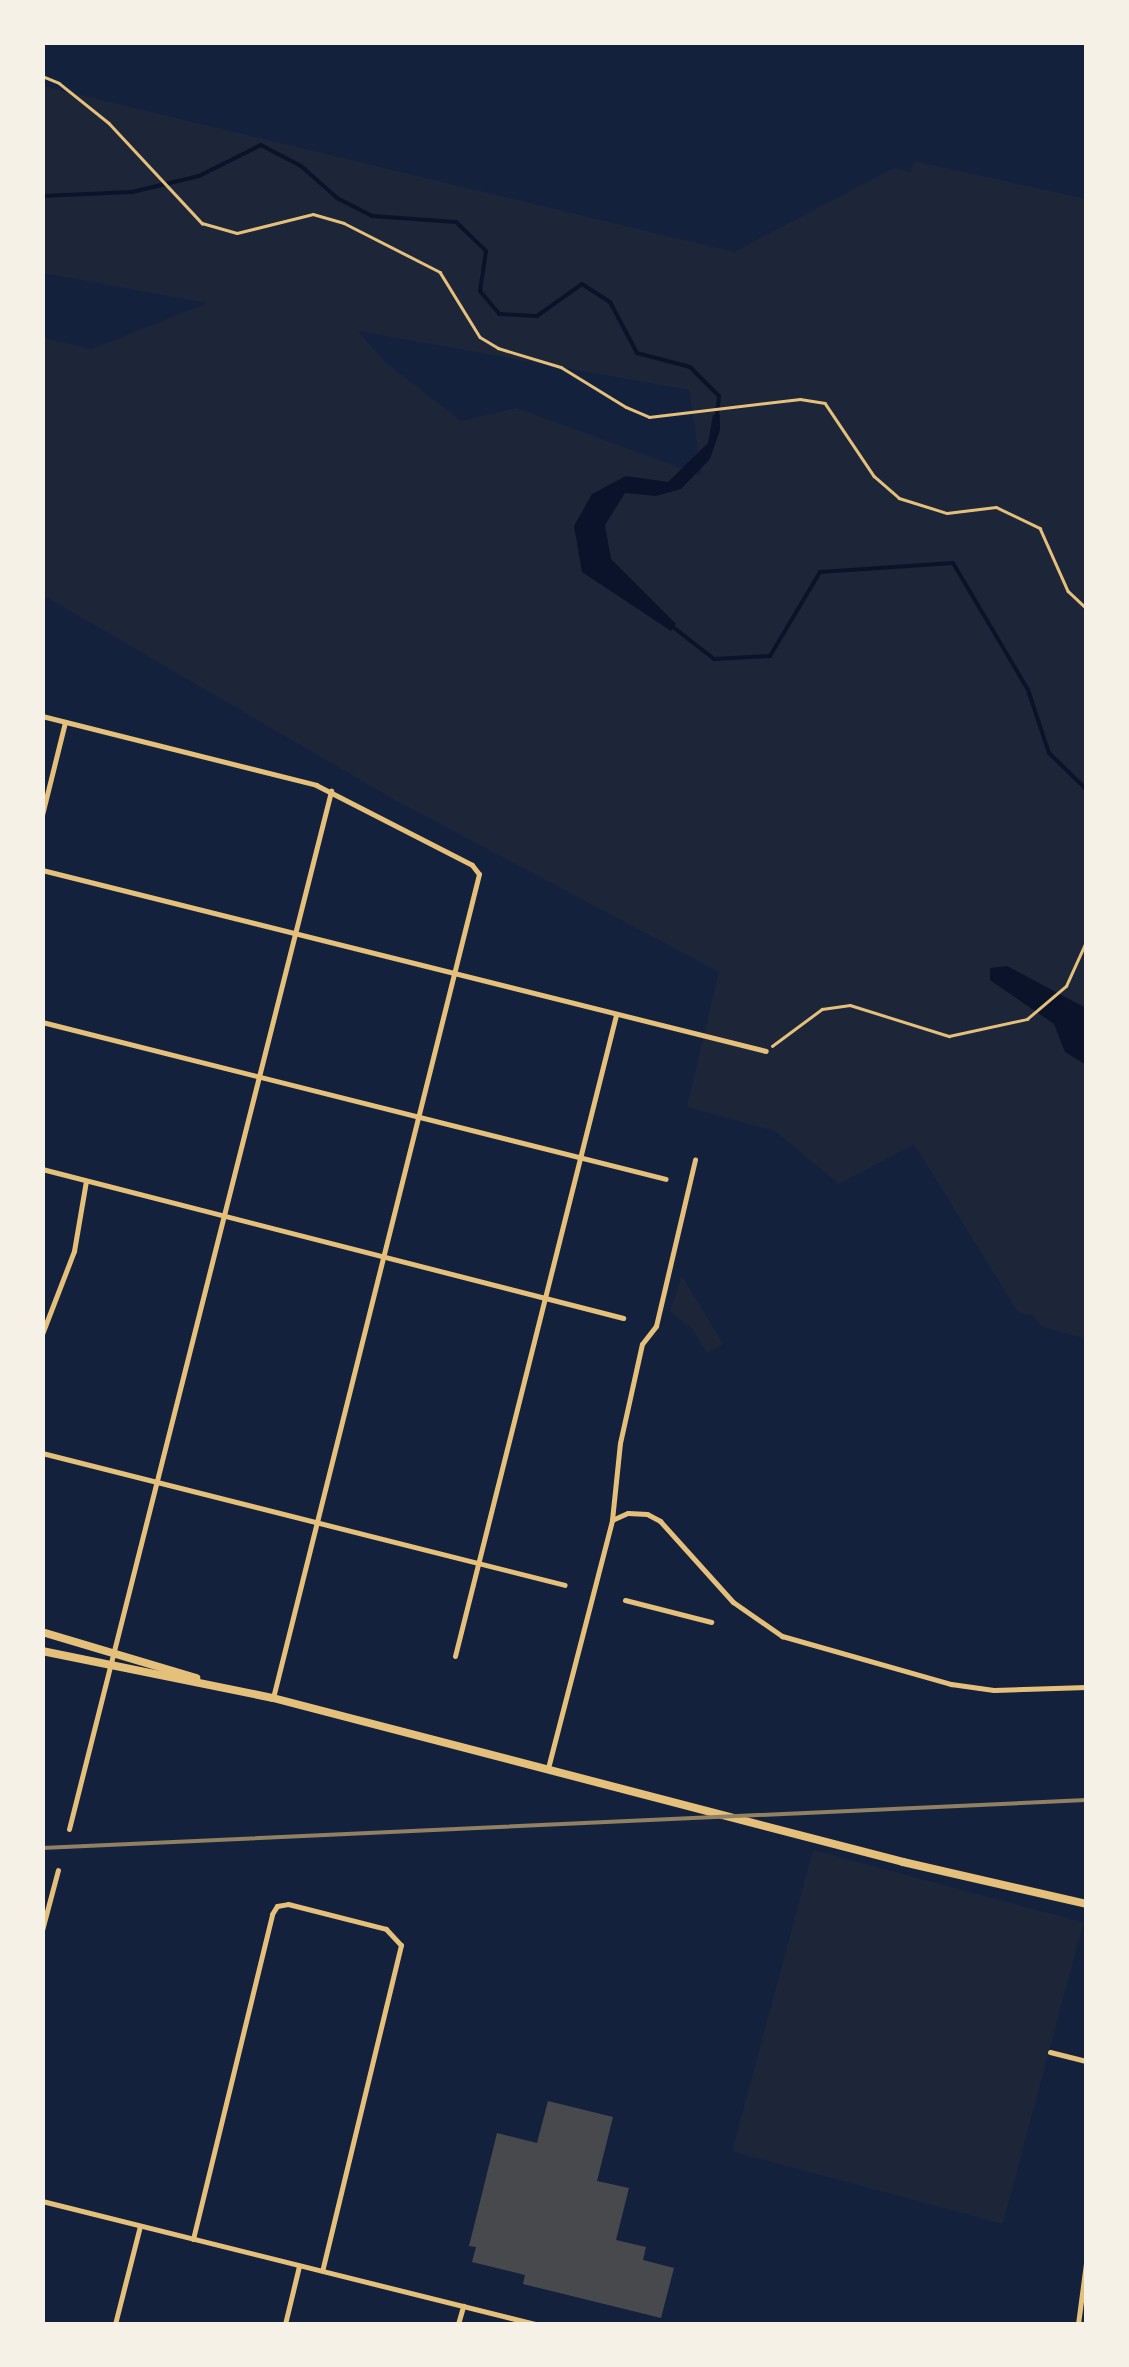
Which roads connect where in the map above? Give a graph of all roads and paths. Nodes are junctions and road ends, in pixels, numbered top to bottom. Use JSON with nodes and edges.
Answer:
{"nodes":[{"id":1,"x":42,"y":76,"type":"edge"},
{"id":2,"x":1086,"y":599,"type":"edge"},
{"id":3,"x":1085,"y":607,"type":"edge"},
{"id":4,"x":42,"y":716,"type":"edge"},
{"id":5,"x":66,"y":722,"type":"junction"},
{"id":6,"x":331,"y":791,"type":"junction"},
{"id":7,"x":42,"y":815,"type":"edge"},
{"id":8,"x":42,"y":870,"type":"edge"},
{"id":9,"x":296,"y":933,"type":"junction"},
{"id":10,"x":1086,"y":942,"type":"edge"},
{"id":11,"x":456,"y":974,"type":"junction"},
{"id":12,"x":616,"y":1015,"type":"junction"},
{"id":13,"x":42,"y":1022,"type":"edge"},
{"id":14,"x":766,"y":1051,"type":"joint"},
{"id":15,"x":259,"y":1077,"type":"junction"},
{"id":16,"x":420,"y":1118,"type":"junction"},
{"id":17,"x":580,"y":1158,"type":"junction"},
{"id":18,"x":696,"y":1160,"type":"dead end"},
{"id":19,"x":42,"y":1169,"type":"edge"},
{"id":20,"x":666,"y":1180,"type":"dead end"},
{"id":21,"x":86,"y":1182,"type":"junction"},
{"id":22,"x":224,"y":1216,"type":"junction"},
{"id":23,"x":384,"y":1257,"type":"junction"},
{"id":24,"x":545,"y":1298,"type":"junction"},
{"id":25,"x":623,"y":1318,"type":"dead end"},
{"id":26,"x":42,"y":1334,"type":"edge"},
{"id":27,"x":42,"y":1453,"type":"edge"},
{"id":28,"x":157,"y":1482,"type":"junction"},
{"id":29,"x":612,"y":1520,"type":"junction"},
{"id":30,"x":317,"y":1522,"type":"junction"},
{"id":31,"x":478,"y":1564,"type":"junction"},
{"id":32,"x":565,"y":1584,"type":"dead end"},
{"id":33,"x":625,"y":1600,"type":"dead end"},
{"id":34,"x":711,"y":1622,"type":"dead end"},
{"id":35,"x":42,"y":1632,"type":"edge"},
{"id":36,"x":114,"y":1650,"type":"junction"},
{"id":37,"x":42,"y":1651,"type":"edge"},
{"id":38,"x":455,"y":1656,"type":"dead end"},
{"id":39,"x":109,"y":1668,"type":"junction"},
{"id":40,"x":220,"y":1685,"type":"junction"},
{"id":41,"x":1086,"y":1687,"type":"edge"},
{"id":42,"x":273,"y":1698,"type":"junction"},
{"id":43,"x":548,"y":1768,"type":"junction"},
{"id":44,"x":69,"y":1829,"type":"dead end"},
{"id":45,"x":58,"y":1870,"type":"dead end"},
{"id":46,"x":1086,"y":1904,"type":"edge"},
{"id":47,"x":42,"y":1930,"type":"edge"},
{"id":48,"x":1050,"y":2052,"type":"dead end"},
{"id":49,"x":1086,"y":2062,"type":"edge"},
{"id":50,"x":42,"y":2201,"type":"edge"},
{"id":51,"x":140,"y":2225,"type":"junction"},
{"id":52,"x":193,"y":2238,"type":"junction"},
{"id":53,"x":1086,"y":2263,"type":"edge"},
{"id":54,"x":300,"y":2266,"type":"junction"},
{"id":55,"x":322,"y":2271,"type":"junction"},
{"id":56,"x":463,"y":2306,"type":"junction"},
{"id":57,"x":115,"y":2324,"type":"edge"},
{"id":58,"x":285,"y":2324,"type":"edge"},
{"id":59,"x":458,"y":2324,"type":"edge"},
{"id":60,"x":535,"y":2324,"type":"edge"},
{"id":61,"x":1078,"y":2324,"type":"edge"}],
"edges":[{"from":1,"to":3,"type":"path"},
{"from":2,"to":3,"type":"path"},
{"from":4,"to":5,"type":"street"},
{"from":5,"to":6,"type":"street"},
{"from":5,"to":7,"type":"street"},
{"from":6,"to":9,"type":"street"},
{"from":6,"to":11,"type":"street"},
{"from":8,"to":9,"type":"street"},
{"from":9,"to":11,"type":"street"},
{"from":9,"to":15,"type":"street"},
{"from":10,"to":14,"type":"path"},
{"from":11,"to":12,"type":"street"},
{"from":11,"to":16,"type":"street"},
{"from":12,"to":14,"type":"street"},
{"from":12,"to":17,"type":"street"},
{"from":13,"to":15,"type":"street"},
{"from":15,"to":16,"type":"street"},
{"from":15,"to":22,"type":"street"},
{"from":16,"to":17,"type":"street"},
{"from":16,"to":23,"type":"street"},
{"from":17,"to":20,"type":"street"},
{"from":17,"to":24,"type":"street"},
{"from":18,"to":29,"type":"street"},
{"from":19,"to":21,"type":"street"},
{"from":21,"to":22,"type":"street"},
{"from":21,"to":26,"type":"street"},
{"from":22,"to":23,"type":"street"},
{"from":22,"to":28,"type":"street"},
{"from":23,"to":24,"type":"street"},
{"from":23,"to":30,"type":"street"},
{"from":24,"to":25,"type":"street"},
{"from":24,"to":31,"type":"street"},
{"from":27,"to":28,"type":"street"},
{"from":28,"to":30,"type":"street"},
{"from":28,"to":36,"type":"street"},
{"from":29,"to":41,"type":"street"},
{"from":29,"to":43,"type":"street"},
{"from":30,"to":31,"type":"street"},
{"from":30,"to":42,"type":"street"},
{"from":31,"to":32,"type":"street"},
{"from":31,"to":38,"type":"street"},
{"from":33,"to":34,"type":"street"},
{"from":35,"to":36,"type":"main road"},
{"from":36,"to":39,"type":"street"},
{"from":36,"to":40,"type":"main road"},
{"from":37,"to":39,"type":"main road"},
{"from":39,"to":40,"type":"main road"},
{"from":39,"to":44,"type":"street"},
{"from":40,"to":42,"type":"main road"},
{"from":42,"to":43,"type":"main road"},
{"from":43,"to":46,"type":"main road"},
{"from":45,"to":47,"type":"street"},
{"from":48,"to":49,"type":"street"},
{"from":50,"to":51,"type":"street"},
{"from":51,"to":52,"type":"street"},
{"from":51,"to":57,"type":"street"},
{"from":52,"to":54,"type":"street"},
{"from":52,"to":55,"type":"street"},
{"from":53,"to":61,"type":"street"},
{"from":54,"to":55,"type":"street"},
{"from":54,"to":58,"type":"street"},
{"from":55,"to":56,"type":"street"},
{"from":56,"to":59,"type":"street"},
{"from":56,"to":60,"type":"street"}]}
